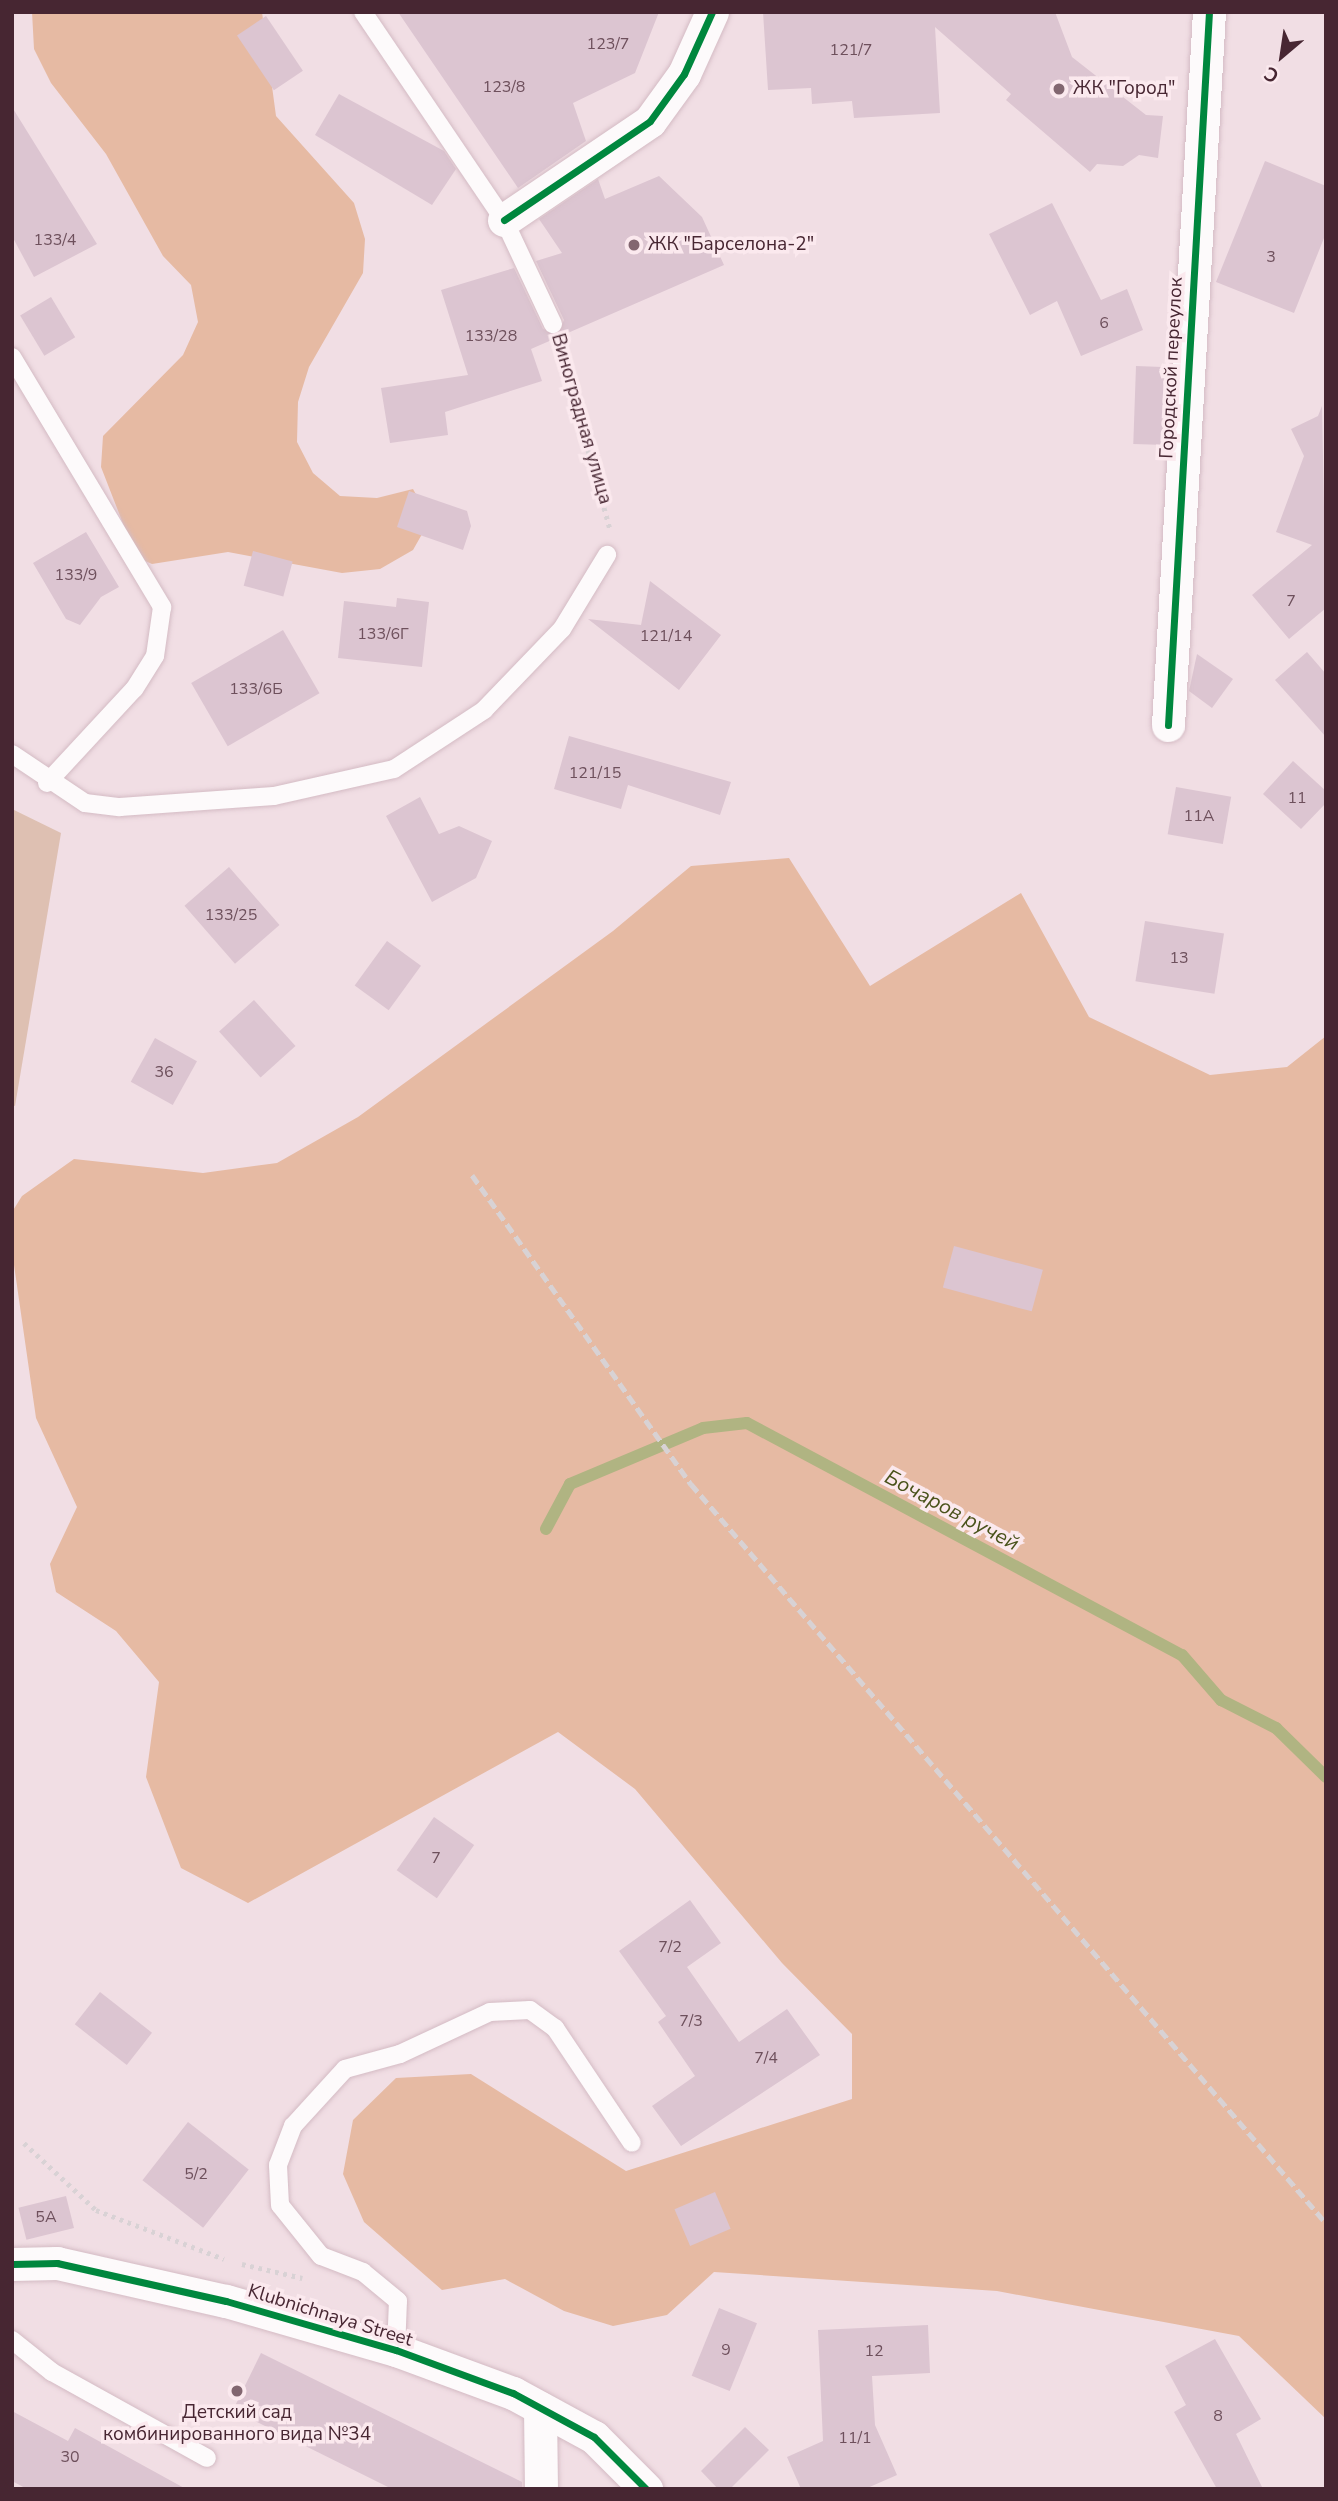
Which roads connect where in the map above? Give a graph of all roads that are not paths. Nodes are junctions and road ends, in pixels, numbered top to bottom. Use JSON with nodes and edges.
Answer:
{"nodes":[{"id":1,"x":363,"y":12,"type":"edge"},
{"id":2,"x":712,"y":12,"type":"edge"},
{"id":3,"x":1209,"y":12,"type":"edge"},
{"id":4,"x":504,"y":220,"type":"junction"},
{"id":5,"x":553,"y":324,"type":"road end"},
{"id":6,"x":12,"y":357,"type":"edge"},
{"id":7,"x":607,"y":555,"type":"road end"},
{"id":8,"x":1168,"y":725,"type":"dead end"},
{"id":9,"x":12,"y":754,"type":"edge"},
{"id":10,"x":47,"y":783,"type":"junction"},
{"id":11,"x":632,"y":2143,"type":"dead end"},
{"id":12,"x":12,"y":2264,"type":"edge"},
{"id":13,"x":12,"y":2340,"type":"edge"},
{"id":14,"x":396,"y":2350,"type":"junction"},
{"id":15,"x":540,"y":2408,"type":"junction"},
{"id":16,"x":207,"y":2458,"type":"dead end"},
{"id":17,"x":541,"y":2489,"type":"edge"},
{"id":18,"x":646,"y":2489,"type":"edge"}],
"edges":[{"from":1,"to":4,"type":"lane","name":"Виноградная улица"},
{"from":2,"to":4,"type":"street"},
{"from":3,"to":8,"type":"street","name":"Городской переулок"},
{"from":4,"to":5,"type":"lane","name":"Виноградная улица"},
{"from":6,"to":10,"type":"lane"},
{"from":7,"to":10,"type":"lane"},
{"from":9,"to":10,"type":"lane"},
{"from":11,"to":14,"type":"lane"},
{"from":12,"to":14,"type":"street","name":"Klubnichnaya Street"},
{"from":13,"to":16,"type":"lane"},
{"from":14,"to":15,"type":"street","name":"Klubnichnaya Street"},
{"from":15,"to":17,"type":"street"},
{"from":15,"to":18,"type":"street","name":"Klubnichnaya Street"}]}
